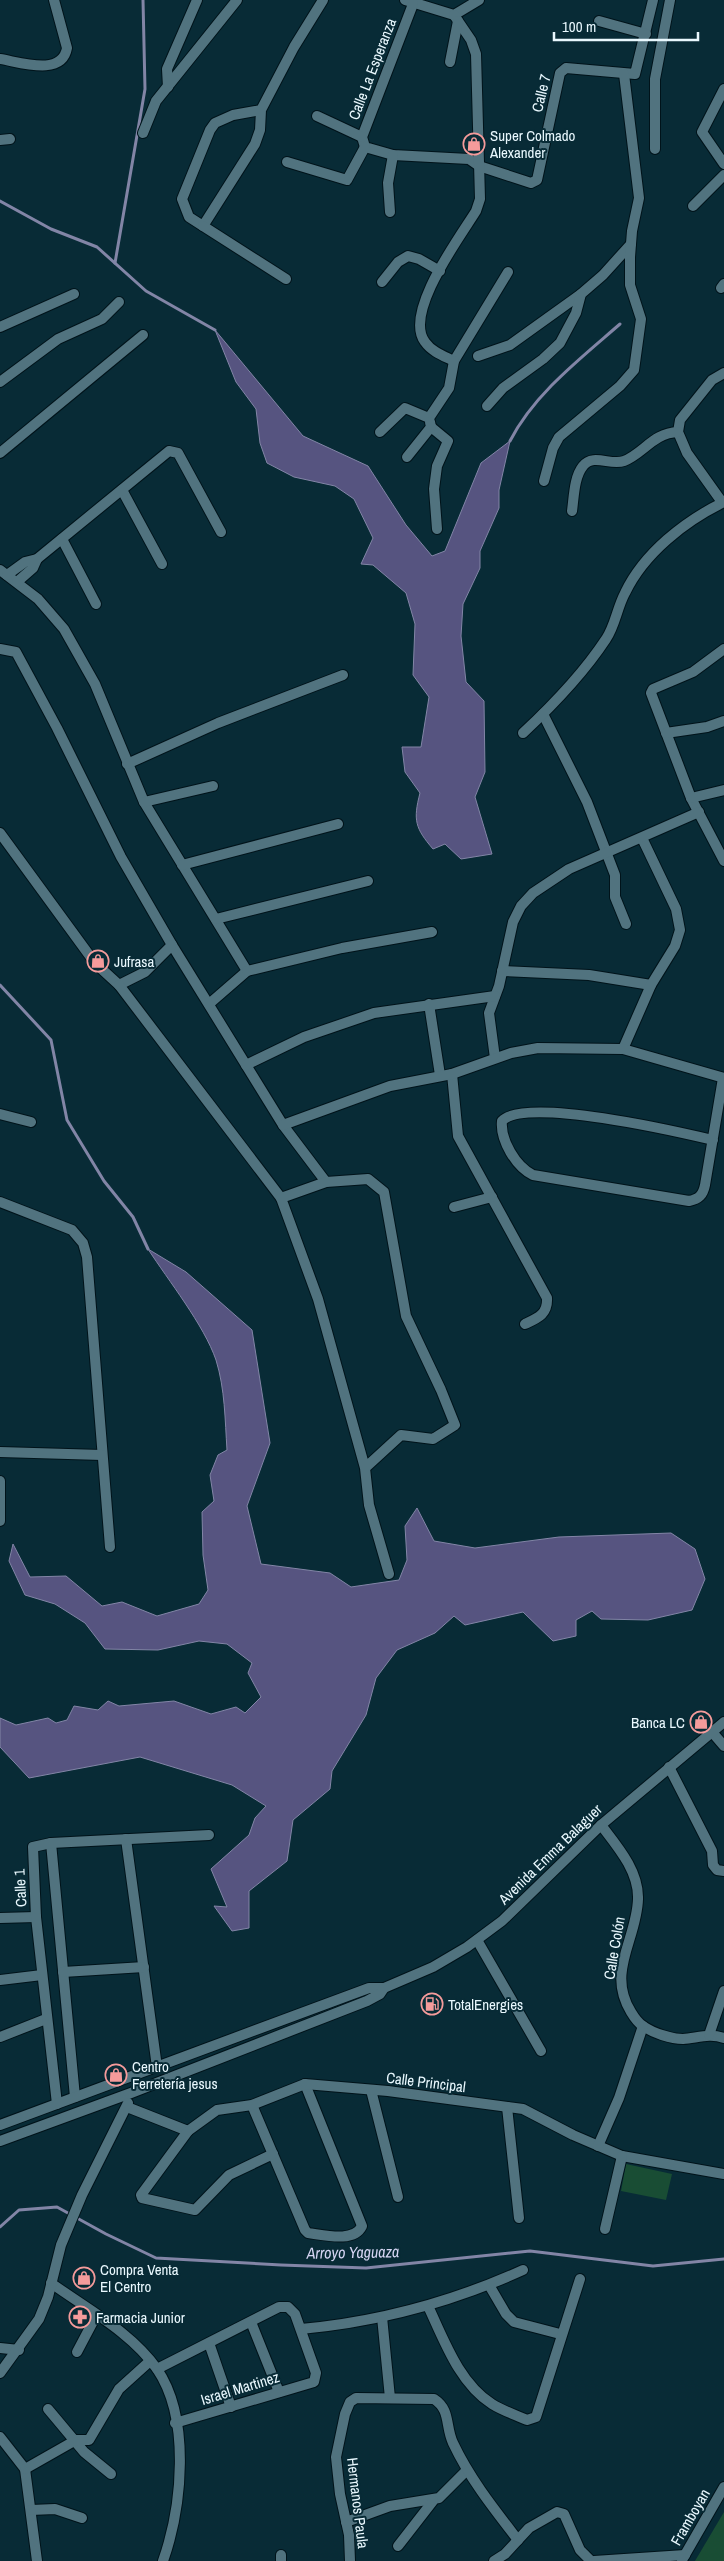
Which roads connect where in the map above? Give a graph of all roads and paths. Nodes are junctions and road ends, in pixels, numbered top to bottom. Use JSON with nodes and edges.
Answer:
{"nodes":[{"id":1,"x":54,"y":0,"type":"edge"},
{"id":2,"x":197,"y":0,"type":"edge"},
{"id":3,"x":238,"y":0,"type":"edge"},
{"id":4,"x":323,"y":0,"type":"edge"},
{"id":5,"x":479,"y":0,"type":"edge"},
{"id":6,"x":654,"y":0,"type":"edge"},
{"id":7,"x":670,"y":0,"type":"edge"},
{"id":8,"x":409,"y":2,"type":"edge"},
{"id":9,"x":456,"y":18,"type":"junction"},
{"id":10,"x":599,"y":21,"type":"dead end"},
{"id":11,"x":646,"y":34,"type":"junction"},
{"id":12,"x":0,"y":59,"type":"edge"},
{"id":13,"x":450,"y":62,"type":"dead end"},
{"id":14,"x":624,"y":74,"type":"junction"},
{"id":15,"x":168,"y":87,"type":"junction"},
{"id":16,"x":724,"y":89,"type":"edge"},
{"id":17,"x":262,"y":110,"type":"junction"},
{"id":18,"x":316,"y":116,"type":"dead end"},
{"id":19,"x":143,"y":132,"type":"dead end"},
{"id":20,"x":364,"y":142,"type":"junction"},
{"id":21,"x":655,"y":149,"type":"dead end"},
{"id":22,"x":393,"y":155,"type":"junction"},
{"id":23,"x":287,"y":162,"type":"dead end"},
{"id":24,"x":724,"y":164,"type":"edge"},
{"id":25,"x":479,"y":166,"type":"junction"},
{"id":26,"x":724,"y":175,"type":"edge"},
{"id":27,"x":693,"y":206,"type":"dead end"},
{"id":28,"x":390,"y":212,"type":"dead end"},
{"id":29,"x":203,"y":226,"type":"junction"},
{"id":30,"x":631,"y":244,"type":"junction"},
{"id":31,"x":440,"y":271,"type":"junction"},
{"id":32,"x":508,"y":272,"type":"dead end"},
{"id":33,"x":286,"y":279,"type":"dead end"},
{"id":34,"x":382,"y":282,"type":"dead end"},
{"id":35,"x":74,"y":294,"type":"dead end"},
{"id":36,"x":581,"y":294,"type":"junction"},
{"id":37,"x":119,"y":302,"type":"dead end"},
{"id":38,"x":0,"y":327,"type":"edge"},
{"id":39,"x":144,"y":335,"type":"dead end"},
{"id":40,"x":478,"y":356,"type":"dead end"},
{"id":41,"x":454,"y":361,"type":"junction"},
{"id":42,"x":724,"y":373,"type":"edge"},
{"id":43,"x":0,"y":382,"type":"edge"},
{"id":44,"x":487,"y":406,"type":"dead end"},
{"id":45,"x":430,"y":423,"type":"junction"},
{"id":46,"x":380,"y":432,"type":"dead end"},
{"id":47,"x":678,"y":432,"type":"junction"},
{"id":48,"x":0,"y":453,"type":"edge"},
{"id":49,"x":407,"y":457,"type":"dead end"},
{"id":50,"x":544,"y":481,"type":"dead end"},
{"id":51,"x":122,"y":490,"type":"junction"},
{"id":52,"x":723,"y":502,"type":"edge"},
{"id":53,"x":572,"y":511,"type":"dead end"},
{"id":54,"x":437,"y":529,"type":"dead end"},
{"id":55,"x":221,"y":532,"type":"dead end"},
{"id":56,"x":62,"y":539,"type":"junction"},
{"id":57,"x":36,"y":559,"type":"junction"},
{"id":58,"x":162,"y":564,"type":"dead end"},
{"id":59,"x":4,"y":573,"type":"edge"},
{"id":60,"x":17,"y":582,"type":"junction"},
{"id":61,"x":96,"y":604,"type":"dead end"},
{"id":62,"x":0,"y":649,"type":"edge"},
{"id":63,"x":724,"y":649,"type":"edge"},
{"id":64,"x":343,"y":675,"type":"dead end"},
{"id":65,"x":543,"y":714,"type":"junction"},
{"id":66,"x":724,"y":721,"type":"edge"},
{"id":67,"x":522,"y":733,"type":"dead end"},
{"id":68,"x":666,"y":733,"type":"junction"},
{"id":69,"x":127,"y":764,"type":"junction"},
{"id":70,"x":213,"y":786,"type":"dead end"},
{"id":71,"x":724,"y":790,"type":"edge"},
{"id":72,"x":691,"y":798,"type":"junction"},
{"id":73,"x":144,"y":802,"type":"junction"},
{"id":74,"x":699,"y":812,"type":"junction"},
{"id":75,"x":338,"y":824,"type":"dead end"},
{"id":76,"x":0,"y":834,"type":"edge"},
{"id":77,"x":642,"y":838,"type":"junction"},
{"id":78,"x":721,"y":848,"type":"edge"},
{"id":79,"x":605,"y":854,"type":"junction"},
{"id":80,"x":724,"y":861,"type":"edge"},
{"id":81,"x":182,"y":865,"type":"junction"},
{"id":82,"x":368,"y":881,"type":"dead end"},
{"id":83,"x":216,"y":918,"type":"junction"},
{"id":84,"x":626,"y":924,"type":"dead end"},
{"id":85,"x":432,"y":932,"type":"dead end"},
{"id":86,"x":172,"y":945,"type":"junction"},
{"id":87,"x":247,"y":971,"type":"junction"},
{"id":88,"x":502,"y":971,"type":"junction"},
{"id":89,"x":119,"y":985,"type":"junction"},
{"id":90,"x":651,"y":985,"type":"junction"},
{"id":91,"x":495,"y":996,"type":"junction"},
{"id":92,"x":209,"y":1004,"type":"junction"},
{"id":93,"x":429,"y":1004,"type":"junction"},
{"id":94,"x":623,"y":1050,"type":"junction"},
{"id":95,"x":495,"y":1058,"type":"junction"},
{"id":96,"x":246,"y":1065,"type":"junction"},
{"id":97,"x":452,"y":1074,"type":"junction"},
{"id":98,"x":440,"y":1075,"type":"junction"},
{"id":99,"x":724,"y":1078,"type":"edge"},
{"id":100,"x":0,"y":1114,"type":"edge"},
{"id":101,"x":31,"y":1122,"type":"dead end"},
{"id":102,"x":283,"y":1125,"type":"junction"},
{"id":103,"x":713,"y":1140,"type":"junction"},
{"id":104,"x":326,"y":1182,"type":"junction"},
{"id":105,"x":492,"y":1197,"type":"junction"},
{"id":106,"x":281,"y":1198,"type":"junction"},
{"id":107,"x":0,"y":1202,"type":"edge"},
{"id":108,"x":454,"y":1206,"type":"dead end"},
{"id":109,"x":525,"y":1324,"type":"dead end"},
{"id":110,"x":0,"y":1452,"type":"edge"},
{"id":111,"x":102,"y":1455,"type":"junction"},
{"id":112,"x":365,"y":1468,"type":"junction"},
{"id":113,"x":0,"y":1480,"type":"edge"},
{"id":114,"x":0,"y":1521,"type":"edge"},
{"id":115,"x":110,"y":1546,"type":"dead end"},
{"id":116,"x":389,"y":1574,"type":"dead end"},
{"id":117,"x":724,"y":1722,"type":"edge"},
{"id":118,"x":712,"y":1732,"type":"junction"},
{"id":119,"x":724,"y":1746,"type":"edge"},
{"id":120,"x":669,"y":1767,"type":"junction"},
{"id":121,"x":601,"y":1825,"type":"junction"},
{"id":122,"x":209,"y":1835,"type":"dead end"},
{"id":123,"x":126,"y":1839,"type":"junction"},
{"id":124,"x":51,"y":1843,"type":"junction"},
{"id":125,"x":724,"y":1870,"type":"edge"},
{"id":126,"x":36,"y":1917,"type":"junction"},
{"id":127,"x":0,"y":1918,"type":"edge"},
{"id":128,"x":477,"y":1940,"type":"junction"},
{"id":129,"x":144,"y":1967,"type":"junction"},
{"id":130,"x":63,"y":1972,"type":"junction"},
{"id":131,"x":42,"y":1975,"type":"junction"},
{"id":132,"x":0,"y":1980,"type":"edge"},
{"id":133,"x":384,"y":1988,"type":"junction"},
{"id":134,"x":724,"y":1992,"type":"edge"},
{"id":135,"x":46,"y":2019,"type":"junction"},
{"id":136,"x":643,"y":2026,"type":"junction"},
{"id":137,"x":709,"y":2035,"type":"junction"},
{"id":138,"x":0,"y":2037,"type":"edge"},
{"id":139,"x":724,"y":2038,"type":"edge"},
{"id":140,"x":541,"y":2052,"type":"dead end"},
{"id":141,"x":157,"y":2068,"type":"junction"},
{"id":142,"x":131,"y":2077,"type":"junction"},
{"id":143,"x":305,"y":2084,"type":"junction"},
{"id":144,"x":371,"y":2090,"type":"junction"},
{"id":145,"x":131,"y":2093,"type":"junction"},
{"id":146,"x":76,"y":2097,"type":"junction"},
{"id":147,"x":57,"y":2104,"type":"junction"},
{"id":148,"x":252,"y":2105,"type":"junction"},
{"id":149,"x":127,"y":2107,"type":"junction"},
{"id":150,"x":507,"y":2107,"type":"junction"},
{"id":151,"x":0,"y":2125,"type":"edge"},
{"id":152,"x":188,"y":2131,"type":"junction"},
{"id":153,"x":0,"y":2141,"type":"edge"},
{"id":154,"x":598,"y":2146,"type":"junction"},
{"id":155,"x":273,"y":2154,"type":"junction"},
{"id":156,"x":622,"y":2156,"type":"junction"},
{"id":157,"x":724,"y":2174,"type":"edge"},
{"id":158,"x":398,"y":2196,"type":"dead end"},
{"id":159,"x":520,"y":2218,"type":"dead end"},
{"id":160,"x":606,"y":2229,"type":"dead end"},
{"id":161,"x":523,"y":2270,"type":"dead end"},
{"id":162,"x":580,"y":2279,"type":"dead end"},
{"id":163,"x":51,"y":2283,"type":"junction"},
{"id":164,"x":489,"y":2285,"type":"junction"},
{"id":165,"x":428,"y":2306,"type":"junction"},
{"id":166,"x":96,"y":2316,"type":"junction"},
{"id":167,"x":382,"y":2317,"type":"junction"},
{"id":168,"x":251,"y":2322,"type":"junction"},
{"id":169,"x":300,"y":2329,"type":"junction"},
{"id":170,"x":560,"y":2334,"type":"junction"},
{"id":171,"x":209,"y":2343,"type":"junction"},
{"id":172,"x":0,"y":2348,"type":"edge"},
{"id":173,"x":19,"y":2350,"type":"junction"},
{"id":174,"x":77,"y":2352,"type":"dead end"},
{"id":175,"x":150,"y":2361,"type":"junction"},
{"id":176,"x":157,"y":2370,"type":"junction"},
{"id":177,"x":0,"y":2373,"type":"edge"},
{"id":178,"x":279,"y":2392,"type":"junction"},
{"id":179,"x":390,"y":2398,"type":"junction"},
{"id":180,"x":231,"y":2406,"type":"junction"},
{"id":181,"x":48,"y":2409,"type":"dead end"},
{"id":182,"x":176,"y":2423,"type":"junction"},
{"id":183,"x":0,"y":2437,"type":"edge"},
{"id":184,"x":76,"y":2440,"type":"junction"},
{"id":185,"x":25,"y":2469,"type":"junction"},
{"id":186,"x":466,"y":2471,"type":"junction"},
{"id":187,"x":112,"y":2474,"type":"dead end"},
{"id":188,"x":724,"y":2487,"type":"edge"},
{"id":189,"x":433,"y":2500,"type":"junction"},
{"id":190,"x":31,"y":2510,"type":"junction"},
{"id":191,"x":82,"y":2518,"type":"dead end"},
{"id":192,"x":346,"y":2522,"type":"junction"},
{"id":193,"x":518,"y":2540,"type":"junction"},
{"id":194,"x":398,"y":2546,"type":"dead end"},
{"id":195,"x":683,"y":2558,"type":"edge"},
{"id":196,"x":37,"y":2561,"type":"edge"},
{"id":197,"x":162,"y":2561,"type":"edge"},
{"id":198,"x":350,"y":2561,"type":"edge"},
{"id":199,"x":494,"y":2561,"type":"edge"},
{"id":200,"x":592,"y":2561,"type":"edge"}],
"edges":[{"from":1,"to":12,"type":"street"},
{"from":2,"to":15,"type":"street"},
{"from":3,"to":15,"type":"street"},
{"from":4,"to":17,"type":"street"},
{"from":5,"to":9,"type":"street"},
{"from":6,"to":11,"type":"street"},
{"from":7,"to":21,"type":"street"},
{"from":8,"to":9,"type":"street"},
{"from":8,"to":20,"type":"street","name":"Calle La Esperanza"},
{"from":9,"to":13,"type":"street"},
{"from":9,"to":25,"type":"street"},
{"from":10,"to":11,"type":"street"},
{"from":11,"to":14,"type":"street"},
{"from":14,"to":25,"type":"street","name":"Calle 7"},
{"from":14,"to":30,"type":"street"},
{"from":15,"to":19,"type":"street"},
{"from":16,"to":24,"type":"street"},
{"from":17,"to":29,"type":"street"},
{"from":17,"to":29,"type":"street"},
{"from":18,"to":20,"type":"street"},
{"from":20,"to":22,"type":"street"},
{"from":20,"to":23,"type":"street","name":"Calle La Esperanza"},
{"from":22,"to":25,"type":"street"},
{"from":22,"to":28,"type":"street"},
{"from":25,"to":31,"type":"street"},
{"from":26,"to":27,"type":"street"},
{"from":29,"to":33,"type":"street"},
{"from":30,"to":36,"type":"street"},
{"from":30,"to":50,"type":"street"},
{"from":31,"to":34,"type":"street"},
{"from":31,"to":41,"type":"street"},
{"from":32,"to":41,"type":"street"},
{"from":35,"to":38,"type":"street"},
{"from":36,"to":40,"type":"street"},
{"from":36,"to":44,"type":"street"},
{"from":37,"to":43,"type":"street"},
{"from":39,"to":48,"type":"street"},
{"from":41,"to":45,"type":"street"},
{"from":42,"to":47,"type":"street"},
{"from":45,"to":46,"type":"street"},
{"from":45,"to":49,"type":"street"},
{"from":45,"to":54,"type":"street"},
{"from":47,"to":52,"type":"street"},
{"from":47,"to":53,"type":"street"},
{"from":51,"to":55,"type":"street"},
{"from":51,"to":56,"type":"street"},
{"from":51,"to":58,"type":"street"},
{"from":52,"to":65,"type":"street"},
{"from":56,"to":57,"type":"street"},
{"from":56,"to":61,"type":"street"},
{"from":57,"to":59,"type":"street"},
{"from":57,"to":60,"type":"street"},
{"from":59,"to":60,"type":"street"},
{"from":60,"to":69,"type":"street"},
{"from":62,"to":86,"type":"street"},
{"from":63,"to":68,"type":"street"},
{"from":64,"to":69,"type":"street"},
{"from":65,"to":67,"type":"street"},
{"from":65,"to":79,"type":"street"},
{"from":66,"to":68,"type":"street"},
{"from":68,"to":72,"type":"street"},
{"from":69,"to":73,"type":"street"},
{"from":70,"to":73,"type":"street"},
{"from":71,"to":72,"type":"street"},
{"from":72,"to":74,"type":"street"},
{"from":73,"to":81,"type":"street"},
{"from":74,"to":77,"type":"street"},
{"from":74,"to":78,"type":"street"},
{"from":75,"to":81,"type":"street"},
{"from":76,"to":89,"type":"street"},
{"from":77,"to":79,"type":"street"},
{"from":77,"to":90,"type":"street"},
{"from":78,"to":80,"type":"street"},
{"from":79,"to":84,"type":"street"},
{"from":79,"to":88,"type":"street"},
{"from":81,"to":83,"type":"street"},
{"from":82,"to":83,"type":"street"},
{"from":83,"to":87,"type":"street"},
{"from":85,"to":87,"type":"street"},
{"from":86,"to":89,"type":"street"},
{"from":86,"to":92,"type":"street"},
{"from":87,"to":92,"type":"street"},
{"from":88,"to":90,"type":"street"},
{"from":88,"to":91,"type":"street"},
{"from":89,"to":106,"type":"street"},
{"from":90,"to":94,"type":"street"},
{"from":91,"to":93,"type":"street"},
{"from":91,"to":95,"type":"street"},
{"from":92,"to":96,"type":"street"},
{"from":93,"to":96,"type":"street"},
{"from":93,"to":98,"type":"street"},
{"from":94,"to":95,"type":"street"},
{"from":94,"to":99,"type":"street"},
{"from":95,"to":97,"type":"street"},
{"from":96,"to":102,"type":"street"},
{"from":97,"to":98,"type":"street"},
{"from":97,"to":105,"type":"street"},
{"from":98,"to":102,"type":"street"},
{"from":99,"to":103,"type":"street"},
{"from":100,"to":101,"type":"street"},
{"from":102,"to":104,"type":"street"},
{"from":103,"to":103,"type":"street"},
{"from":104,"to":106,"type":"street"},
{"from":104,"to":112,"type":"street"},
{"from":105,"to":108,"type":"street"},
{"from":105,"to":109,"type":"street"},
{"from":106,"to":112,"type":"street"},
{"from":107,"to":111,"type":"street"},
{"from":110,"to":111,"type":"street"},
{"from":111,"to":115,"type":"street"},
{"from":112,"to":116,"type":"street"},
{"from":113,"to":114,"type":"street"},
{"from":117,"to":118,"type":"street","name":"Avenida Emma Balaguer"},
{"from":118,"to":119,"type":"street"},
{"from":118,"to":120,"type":"street","name":"Avenida Emma Balaguer"},
{"from":120,"to":121,"type":"street","name":"Avenida Emma Balaguer"},
{"from":120,"to":125,"type":"street"},
{"from":121,"to":128,"type":"street","name":"Avenida Emma Balaguer"},
{"from":121,"to":136,"type":"street","name":"Calle Colón"},
{"from":122,"to":123,"type":"street","name":"Calle 1"},
{"from":123,"to":124,"type":"street","name":"Calle 1"},
{"from":123,"to":129,"type":"street"},
{"from":124,"to":126,"type":"street","name":"Calle 1"},
{"from":124,"to":130,"type":"street"},
{"from":126,"to":127,"type":"street"},
{"from":126,"to":131,"type":"street","name":"Calle 1"},
{"from":128,"to":133,"type":"street","name":"Avenida Emma Balaguer"},
{"from":128,"to":140,"type":"street"},
{"from":129,"to":130,"type":"street"},
{"from":129,"to":141,"type":"street"},
{"from":130,"to":146,"type":"street"},
{"from":131,"to":132,"type":"street"},
{"from":131,"to":135,"type":"street","name":"Calle 1"},
{"from":133,"to":141,"type":"street","name":"Avenida Emma Balaguer"},
{"from":133,"to":145,"type":"street","name":"Avenida Emma Balaguer"},
{"from":134,"to":137,"type":"street"},
{"from":135,"to":138,"type":"street"},
{"from":135,"to":147,"type":"street","name":"Calle 1"},
{"from":136,"to":137,"type":"street"},
{"from":136,"to":154,"type":"street"},
{"from":137,"to":139,"type":"street"},
{"from":141,"to":142,"type":"street","name":"Avenida Emma Balaguer"},
{"from":142,"to":145,"type":"street"},
{"from":142,"to":146,"type":"street","name":"Avenida Emma Balaguer"},
{"from":143,"to":144,"type":"street","name":"Calle Principal"},
{"from":143,"to":148,"type":"street","name":"Calle Principal"},
{"from":143,"to":155,"type":"street"},
{"from":144,"to":150,"type":"street","name":"Calle Principal"},
{"from":144,"to":158,"type":"street"},
{"from":145,"to":149,"type":"street"},
{"from":145,"to":153,"type":"street","name":"Avenida Emma Balaguer"},
{"from":146,"to":147,"type":"street","name":"Avenida Emma Balaguer"},
{"from":147,"to":151,"type":"street","name":"Avenida Emma Balaguer"},
{"from":148,"to":152,"type":"street","name":"Calle Principal"},
{"from":148,"to":155,"type":"street"},
{"from":149,"to":152,"type":"street"},
{"from":149,"to":163,"type":"street"},
{"from":150,"to":154,"type":"street","name":"Calle Principal"},
{"from":150,"to":159,"type":"street"},
{"from":152,"to":155,"type":"street","name":"Calle Principal"},
{"from":154,"to":156,"type":"street","name":"Calle Principal"},
{"from":156,"to":157,"type":"street","name":"Calle Principal"},
{"from":156,"to":160,"type":"street"},
{"from":161,"to":164,"type":"street"},
{"from":162,"to":170,"type":"street"},
{"from":163,"to":166,"type":"street"},
{"from":163,"to":173,"type":"street"},
{"from":164,"to":165,"type":"street"},
{"from":164,"to":170,"type":"street"},
{"from":165,"to":167,"type":"street"},
{"from":165,"to":170,"type":"street"},
{"from":166,"to":174,"type":"street"},
{"from":166,"to":175,"type":"street"},
{"from":167,"to":169,"type":"street"},
{"from":167,"to":179,"type":"street"},
{"from":168,"to":169,"type":"street"},
{"from":168,"to":171,"type":"street"},
{"from":168,"to":178,"type":"street"},
{"from":169,"to":178,"type":"street","name":"Israel Martinez"},
{"from":171,"to":176,"type":"street"},
{"from":171,"to":180,"type":"street"},
{"from":172,"to":173,"type":"street"},
{"from":173,"to":177,"type":"street"},
{"from":175,"to":176,"type":"street"},
{"from":175,"to":184,"type":"street"},
{"from":176,"to":182,"type":"street"},
{"from":178,"to":180,"type":"street","name":"Israel Martinez"},
{"from":179,"to":186,"type":"street","name":"Hermanos Paula"},
{"from":179,"to":192,"type":"street","name":"Hermanos Paula"},
{"from":180,"to":182,"type":"street","name":"Israel Martinez"},
{"from":181,"to":184,"type":"street"},
{"from":182,"to":197,"type":"street"},
{"from":183,"to":185,"type":"street"},
{"from":184,"to":185,"type":"street"},
{"from":184,"to":187,"type":"street"},
{"from":185,"to":190,"type":"street"},
{"from":186,"to":189,"type":"street"},
{"from":186,"to":193,"type":"street","name":"Hermanos Paula"},
{"from":188,"to":195,"type":"street","name":"Framboyan"},
{"from":189,"to":192,"type":"street"},
{"from":189,"to":194,"type":"street"},
{"from":190,"to":191,"type":"street"},
{"from":190,"to":196,"type":"street"},
{"from":192,"to":198,"type":"street","name":"Hermanos Paula"},
{"from":193,"to":199,"type":"street"},
{"from":193,"to":200,"type":"street"},
{"from":195,"to":200,"type":"street"}]}
